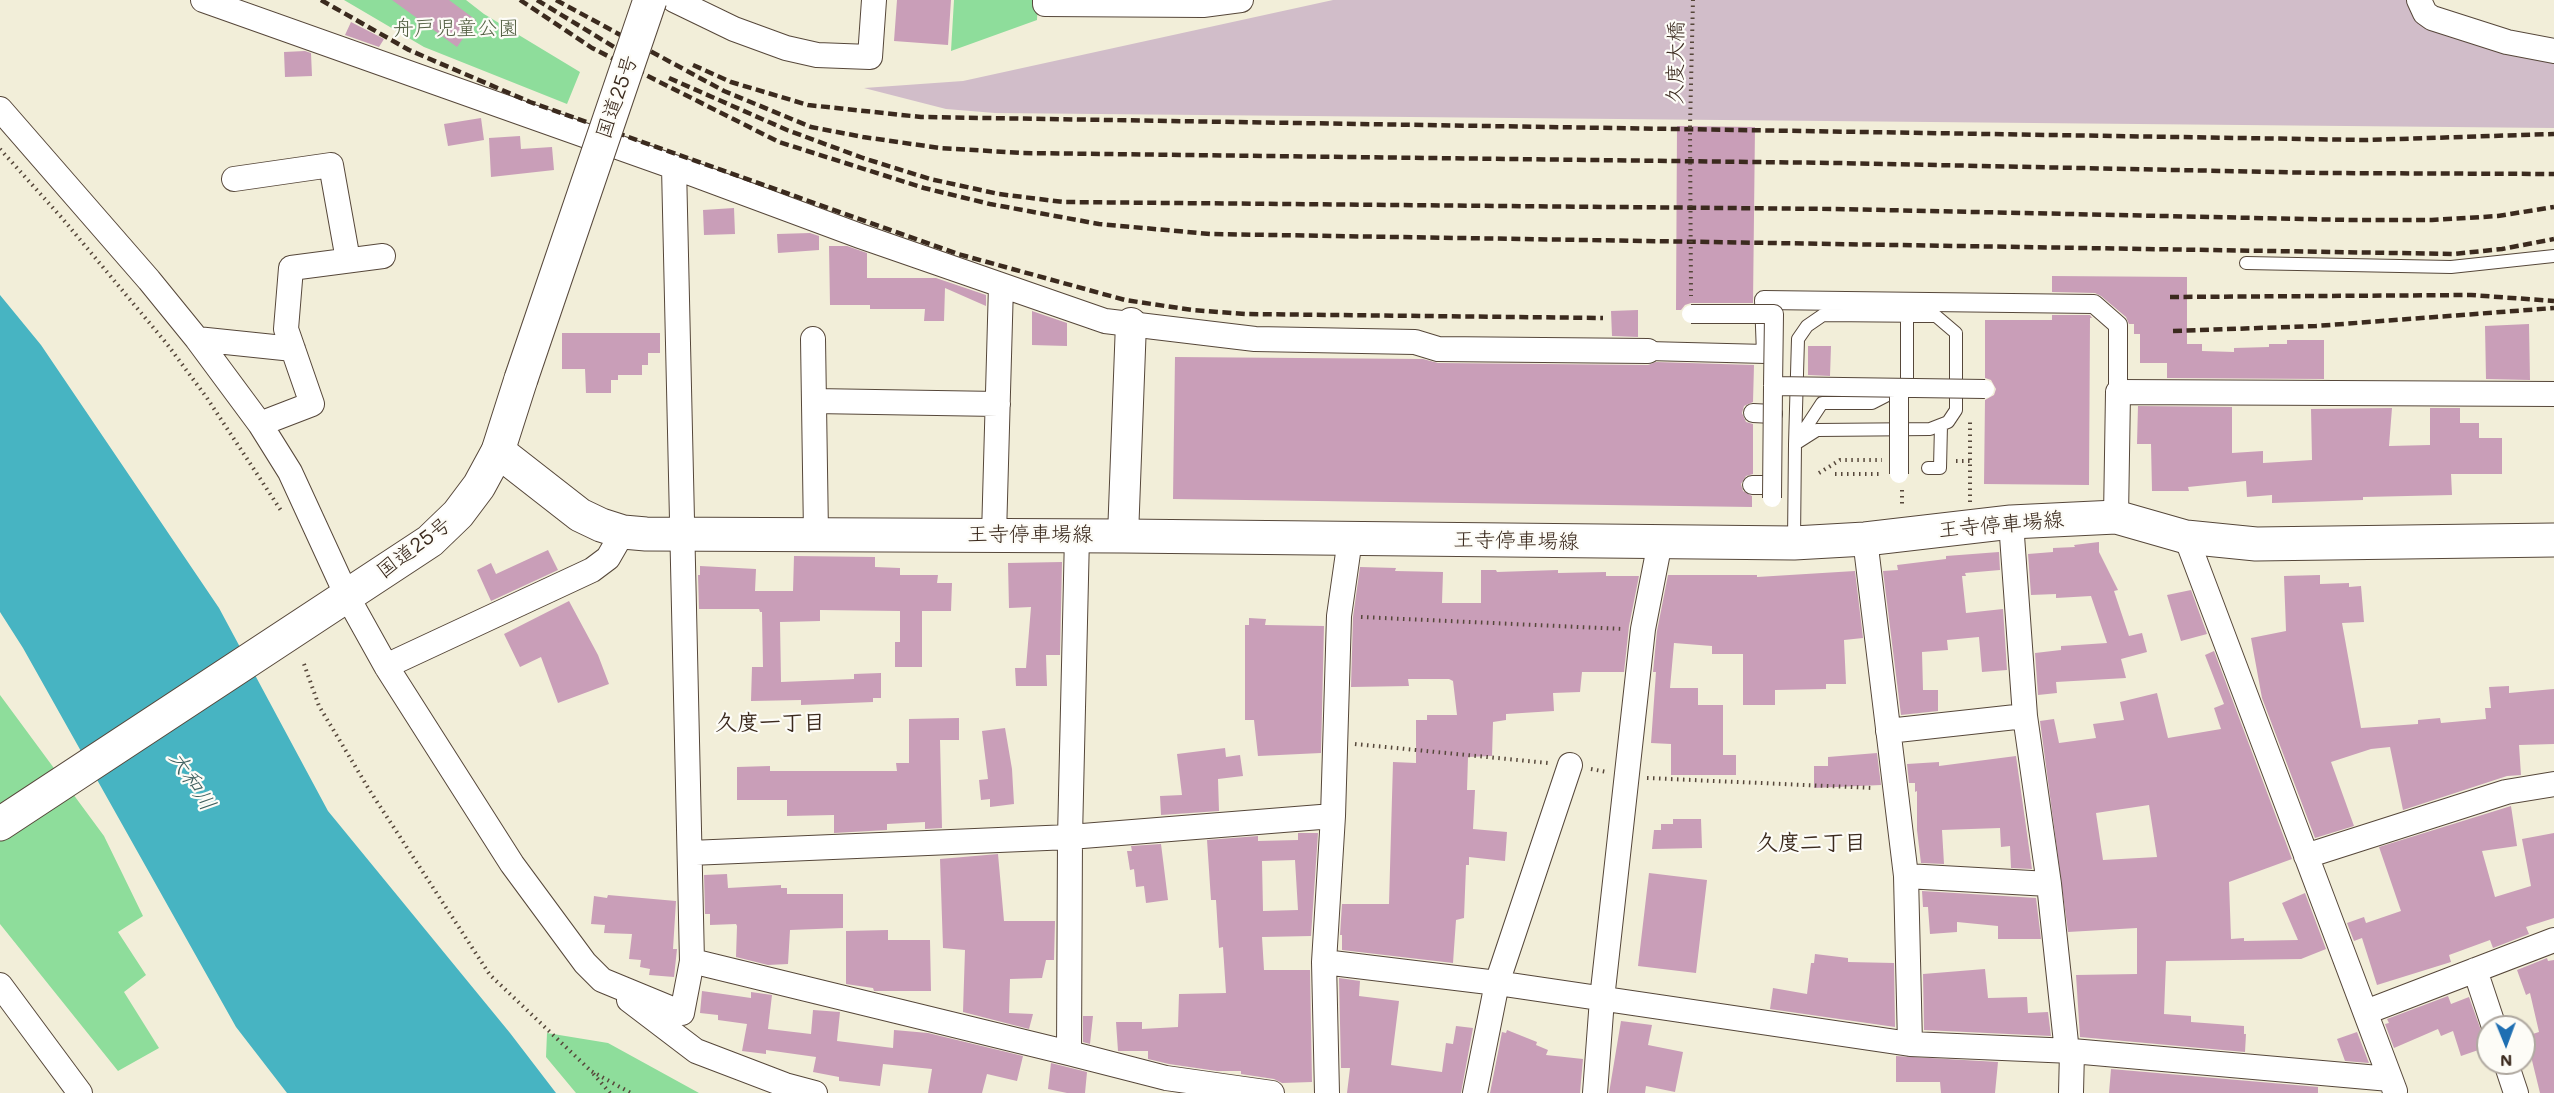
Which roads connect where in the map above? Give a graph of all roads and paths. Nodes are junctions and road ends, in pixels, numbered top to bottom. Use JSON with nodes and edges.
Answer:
{"nodes":[{"id":1,"x":203,"y":0,"type":"edge"},
{"id":2,"x":650,"y":0,"type":"edge"},
{"id":3,"x":874,"y":0,"type":"edge"},
{"id":4,"x":1046,"y":0,"type":"edge"},
{"id":5,"x":1241,"y":0,"type":"edge"},
{"id":6,"x":1692,"y":0,"type":"edge"},
{"id":7,"x":2420,"y":0,"type":"edge"},
{"id":8,"x":685,"y":2,"type":"edge"},
{"id":9,"x":2554,"y":51,"type":"edge"},
{"id":10,"x":0,"y":110,"type":"edge"},
{"id":11,"x":0,"y":149,"type":"edge"},
{"id":12,"x":674,"y":167,"type":"junction"},
{"id":13,"x":234,"y":179,"type":"dead end"},
{"id":14,"x":383,"y":256,"type":"dead end"},
{"id":15,"x":2554,"y":256,"type":"edge"},
{"id":16,"x":348,"y":260,"type":"junction"},
{"id":17,"x":2246,"y":263,"type":"dead end"},
{"id":18,"x":1001,"y":285,"type":"junction"},
{"id":19,"x":1691,"y":314,"type":"joint"},
{"id":20,"x":1907,"y":316,"type":"junction"},
{"id":21,"x":1131,"y":323,"type":"junction"},
{"id":22,"x":197,"y":339,"type":"junction"},
{"id":23,"x":813,"y":339,"type":"dead end"},
{"id":24,"x":293,"y":349,"type":"junction"},
{"id":25,"x":1648,"y":351,"type":"joint"},
{"id":26,"x":1773,"y":386,"type":"junction"},
{"id":27,"x":1899,"y":388,"type":"junction"},
{"id":28,"x":1985,"y":389,"type":"dead end"},
{"id":29,"x":2118,"y":392,"type":"junction"},
{"id":30,"x":2554,"y":394,"type":"edge"},
{"id":31,"x":814,"y":401,"type":"junction"},
{"id":32,"x":998,"y":404,"type":"junction"},
{"id":33,"x":1753,"y":413,"type":"dead end"},
{"id":34,"x":1773,"y":414,"type":"junction"},
{"id":35,"x":260,"y":424,"type":"junction"},
{"id":36,"x":1941,"y":425,"type":"junction"},
{"id":37,"x":1795,"y":444,"type":"junction"},
{"id":38,"x":498,"y":451,"type":"junction"},
{"id":39,"x":1928,"y":468,"type":"dead end"},
{"id":40,"x":1835,"y":474,"type":"dead end"},
{"id":41,"x":1899,"y":474,"type":"joint"},
{"id":42,"x":1752,"y":485,"type":"dead end"},
{"id":43,"x":2116,"y":517,"type":"junction"},
{"id":44,"x":286,"y":519,"type":"dead end"},
{"id":45,"x":2011,"y":522,"type":"junction"},
{"id":46,"x":623,"y":532,"type":"junction"},
{"id":47,"x":683,"y":534,"type":"junction"},
{"id":48,"x":816,"y":534,"type":"junction"},
{"id":49,"x":994,"y":536,"type":"junction"},
{"id":50,"x":1077,"y":536,"type":"junction"},
{"id":51,"x":1124,"y":536,"type":"junction"},
{"id":52,"x":2186,"y":537,"type":"junction"},
{"id":53,"x":1350,"y":539,"type":"junction"},
{"id":54,"x":1865,"y":539,"type":"junction"},
{"id":55,"x":2554,"y":540,"type":"edge"},
{"id":56,"x":1660,"y":542,"type":"junction"},
{"id":57,"x":1794,"y":543,"type":"junction"},
{"id":58,"x":339,"y":601,"type":"junction"},
{"id":59,"x":1339,"y":616,"type":"junction"},
{"id":60,"x":1643,"y":629,"type":"junction"},
{"id":61,"x":303,"y":664,"type":"dead end"},
{"id":62,"x":386,"y":666,"type":"junction"},
{"id":63,"x":2025,"y":716,"type":"junction"},
{"id":64,"x":1888,"y":731,"type":"junction"},
{"id":65,"x":1570,"y":765,"type":"dead end"},
{"id":66,"x":2554,"y":784,"type":"edge"},
{"id":67,"x":1333,"y":816,"type":"junction"},
{"id":68,"x":0,"y":824,"type":"edge"},
{"id":69,"x":1070,"y":837,"type":"junction"},
{"id":70,"x":690,"y":852,"type":"junction"},
{"id":71,"x":2306,"y":856,"type":"junction"},
{"id":72,"x":1906,"y":876,"type":"junction"},
{"id":73,"x":2049,"y":884,"type":"junction"},
{"id":74,"x":2554,"y":940,"type":"edge"},
{"id":75,"x":692,"y":961,"type":"junction"},
{"id":76,"x":1324,"y":962,"type":"junction"},
{"id":77,"x":2475,"y":970,"type":"junction"},
{"id":78,"x":602,"y":980,"type":"junction"},
{"id":79,"x":1497,"y":983,"type":"junction"},
{"id":80,"x":0,"y":985,"type":"edge"},
{"id":81,"x":1602,"y":999,"type":"junction"},
{"id":82,"x":2366,"y":1012,"type":"junction"},
{"id":83,"x":2490,"y":1015,"type":"edge"},
{"id":84,"x":1910,"y":1044,"type":"junction"},
{"id":85,"x":2070,"y":1052,"type":"junction"},
{"id":86,"x":1069,"y":1053,"type":"junction"},
{"id":87,"x":591,"y":1071,"type":"junction"},
{"id":88,"x":2510,"y":1075,"type":"edge"},
{"id":89,"x":2393,"y":1086,"type":"edge"},
{"id":90,"x":80,"y":1093,"type":"edge"},
{"id":91,"x":610,"y":1093,"type":"edge"},
{"id":92,"x":631,"y":1093,"type":"edge"},
{"id":93,"x":815,"y":1093,"type":"edge"},
{"id":94,"x":1272,"y":1093,"type":"edge"},
{"id":95,"x":1327,"y":1093,"type":"edge"},
{"id":96,"x":1475,"y":1093,"type":"edge"},
{"id":97,"x":1595,"y":1093,"type":"edge"},
{"id":98,"x":2071,"y":1093,"type":"edge"},
{"id":99,"x":2516,"y":1093,"type":"edge"}],
"edges":[{"from":1,"to":12,"type":"street"},
{"from":2,"to":38,"type":"main road","name":"国道25号","bridge":true},
{"from":3,"to":8,"type":"street"},
{"from":4,"to":5,"type":"street"},
{"from":6,"to":19,"type":"path","name":"久度大橋","bridge":true},
{"from":7,"to":9,"type":"street"},
{"from":10,"to":22,"type":"street"},
{"from":11,"to":44,"type":"path"},
{"from":12,"to":18,"type":"street"},
{"from":12,"to":47,"type":"street"},
{"from":13,"to":16,"type":"street"},
{"from":14,"to":16,"type":"street"},
{"from":15,"to":17,"type":"lane"},
{"from":16,"to":24,"type":"street"},
{"from":18,"to":21,"type":"street"},
{"from":18,"to":32,"type":"street"},
{"from":19,"to":26,"type":"street","bridge":true},
{"from":20,"to":36,"type":"lane"},
{"from":20,"to":37,"type":"lane"},
{"from":20,"to":37,"type":"lane"},
{"from":21,"to":25,"type":"street"},
{"from":21,"to":51,"type":"street"},
{"from":22,"to":24,"type":"street"},
{"from":22,"to":35,"type":"street"},
{"from":23,"to":31,"type":"street"},
{"from":24,"to":35,"type":"street"},
{"from":25,"to":29,"type":"street"},
{"from":26,"to":27,"type":"street","bridge":true},
{"from":26,"to":34,"type":"street","bridge":true},
{"from":27,"to":28,"type":"street","bridge":true},
{"from":27,"to":41,"type":"street","bridge":true},
{"from":29,"to":30,"type":"street"},
{"from":29,"to":43,"type":"street"},
{"from":31,"to":32,"type":"street"},
{"from":31,"to":48,"type":"street"},
{"from":32,"to":49,"type":"street"},
{"from":33,"to":34,"type":"street"},
{"from":34,"to":42,"type":"street","bridge":true},
{"from":35,"to":58,"type":"street"},
{"from":36,"to":37,"type":"lane"},
{"from":36,"to":39,"type":"lane"},
{"from":37,"to":57,"type":"lane"},
{"from":38,"to":46,"type":"main road","name":"王寺停車場線"},
{"from":38,"to":58,"type":"main road","name":"国道25号"},
{"from":40,"to":41,"type":"path"},
{"from":43,"to":45,"type":"main road","name":"王寺停車場線"},
{"from":43,"to":52,"type":"main road","name":"王寺停車場線"},
{"from":45,"to":54,"type":"main road","name":"王寺停車場線"},
{"from":45,"to":63,"type":"street"},
{"from":46,"to":47,"type":"main road","name":"王寺停車場線"},
{"from":46,"to":62,"type":"street"},
{"from":47,"to":48,"type":"main road","name":"王寺停車場線"},
{"from":47,"to":70,"type":"street"},
{"from":48,"to":49,"type":"main road","name":"王寺停車場線"},
{"from":49,"to":50,"type":"main road","name":"王寺停車場線"},
{"from":50,"to":51,"type":"main road","name":"王寺停車場線"},
{"from":50,"to":69,"type":"street"},
{"from":51,"to":53,"type":"main road","name":"王寺停車場線"},
{"from":52,"to":55,"type":"main road","name":"王寺停車場線"},
{"from":52,"to":71,"type":"street"},
{"from":53,"to":56,"type":"main road","name":"王寺停車場線"},
{"from":53,"to":59,"type":"street"},
{"from":54,"to":57,"type":"main road","name":"王寺停車場線"},
{"from":54,"to":64,"type":"street"},
{"from":56,"to":57,"type":"main road","name":"王寺停車場線"},
{"from":56,"to":60,"type":"street"},
{"from":58,"to":62,"type":"street"},
{"from":58,"to":68,"type":"main road","name":"国道25号"},
{"from":59,"to":60,"type":"path"},
{"from":59,"to":67,"type":"street"},
{"from":60,"to":81,"type":"street"},
{"from":61,"to":87,"type":"path"},
{"from":62,"to":78,"type":"street"},
{"from":63,"to":64,"type":"street"},
{"from":63,"to":73,"type":"street"},
{"from":64,"to":72,"type":"street"},
{"from":65,"to":79,"type":"street"},
{"from":66,"to":71,"type":"street"},
{"from":67,"to":69,"type":"street"},
{"from":67,"to":76,"type":"street"},
{"from":69,"to":70,"type":"street"},
{"from":69,"to":86,"type":"street"},
{"from":70,"to":75,"type":"street"},
{"from":71,"to":82,"type":"street"},
{"from":72,"to":73,"type":"street"},
{"from":72,"to":84,"type":"street"},
{"from":73,"to":85,"type":"street"},
{"from":74,"to":77,"type":"street"},
{"from":75,"to":78,"type":"street"},
{"from":75,"to":86,"type":"street"},
{"from":76,"to":79,"type":"street"},
{"from":76,"to":95,"type":"street"},
{"from":77,"to":82,"type":"street"},
{"from":77,"to":83,"type":"street"},
{"from":78,"to":93,"type":"street"},
{"from":79,"to":81,"type":"street"},
{"from":79,"to":96,"type":"street"},
{"from":80,"to":90,"type":"street"},
{"from":81,"to":84,"type":"street"},
{"from":81,"to":97,"type":"street"},
{"from":82,"to":89,"type":"street"},
{"from":84,"to":85,"type":"street"},
{"from":85,"to":89,"type":"street"},
{"from":85,"to":98,"type":"street"},
{"from":86,"to":94,"type":"street"},
{"from":87,"to":91,"type":"path"},
{"from":87,"to":92,"type":"path"},
{"from":88,"to":99,"type":"street"}]}
